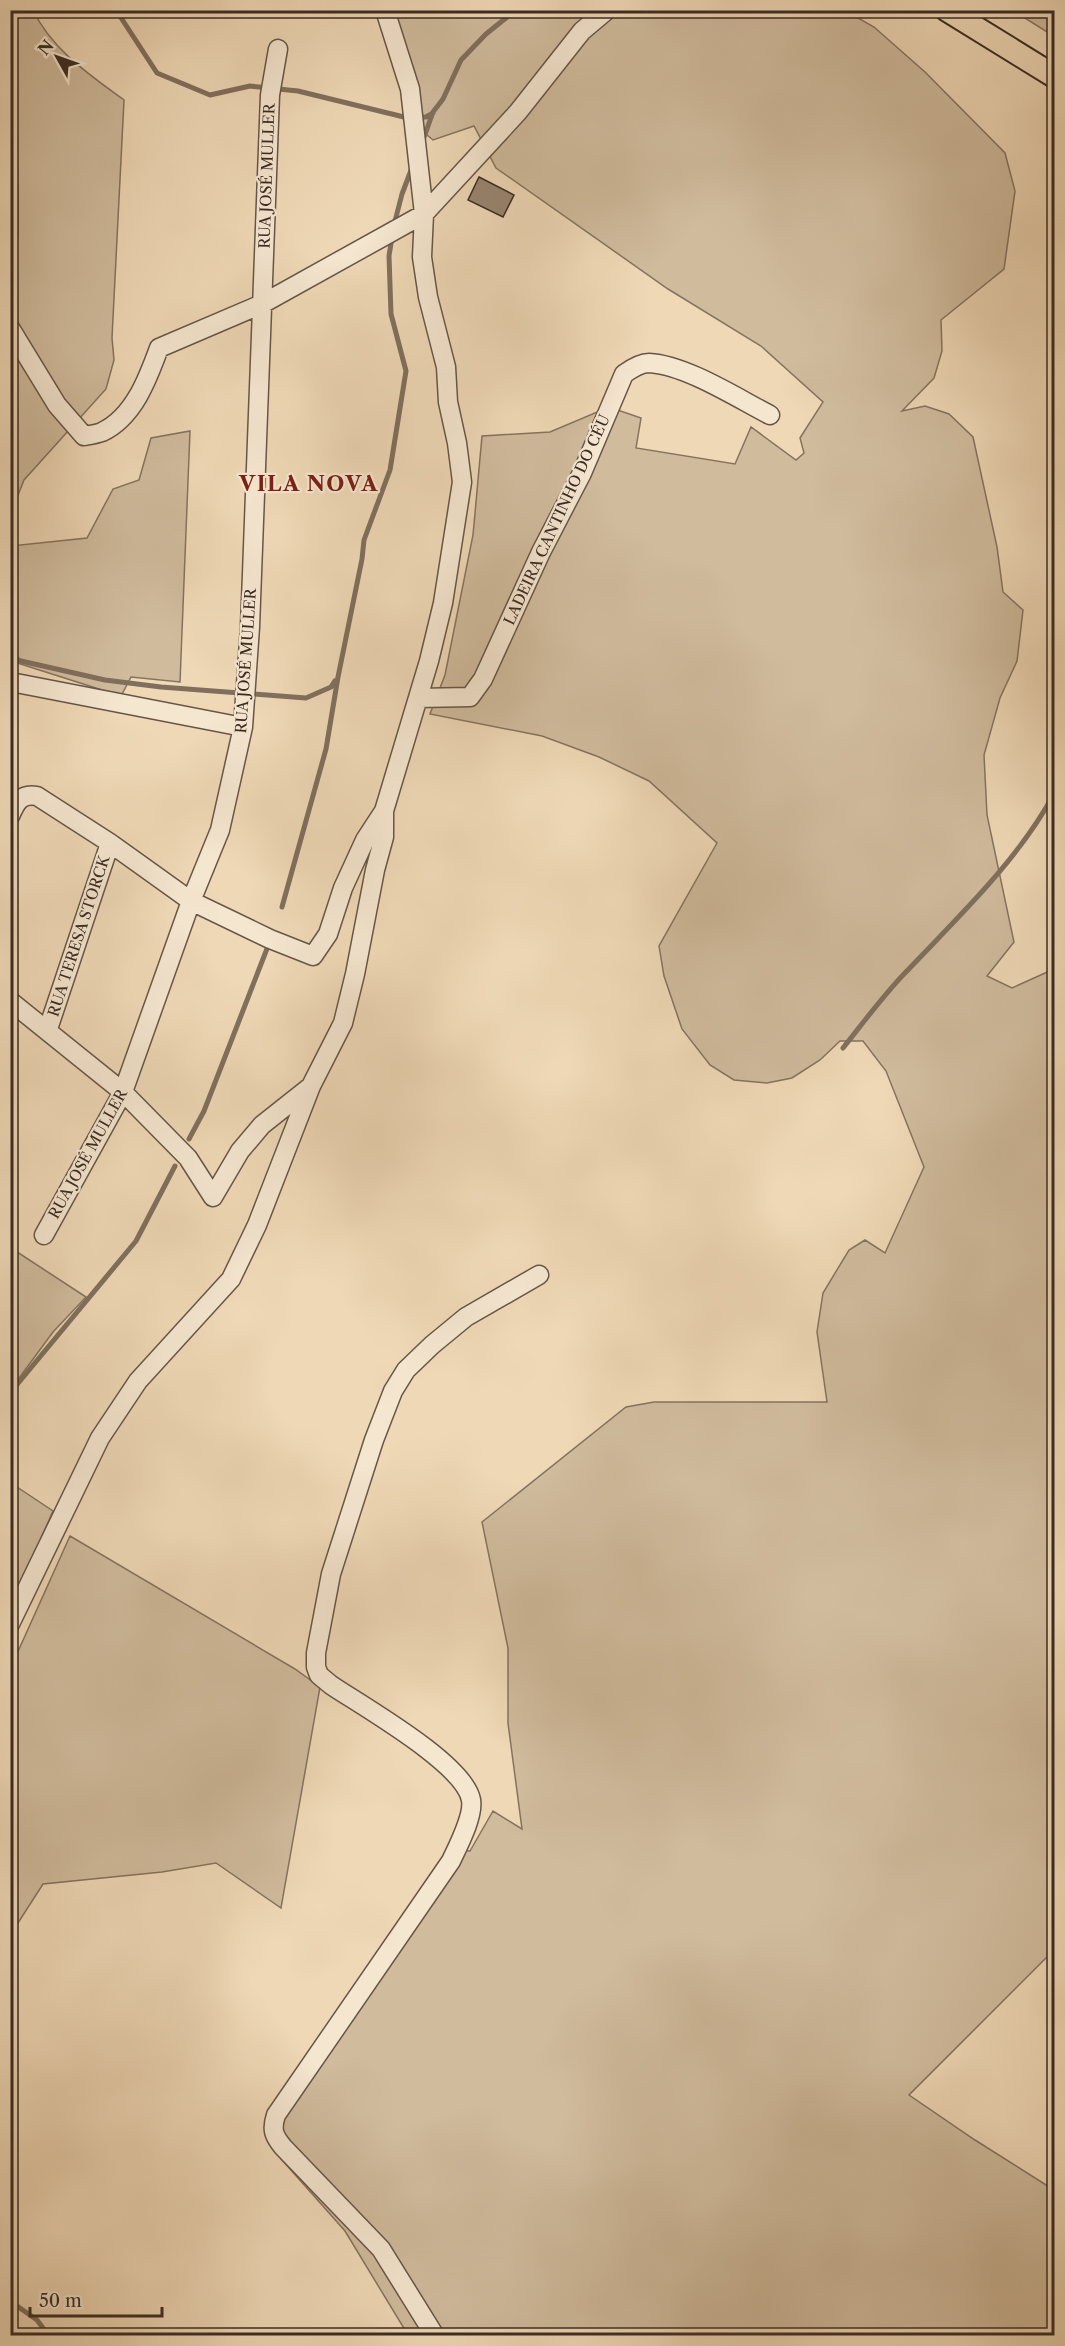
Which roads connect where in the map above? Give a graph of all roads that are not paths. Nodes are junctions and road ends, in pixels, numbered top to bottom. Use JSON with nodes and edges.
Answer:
{"nodes":[{"id":1,"x":385,"y":10,"type":"edge"},
{"id":2,"x":607,"y":10,"type":"edge"},
{"id":3,"x":947,"y":10,"type":"edge"},
{"id":4,"x":278,"y":49,"type":"dead end"},
{"id":5,"x":1054,"y":76,"type":"edge"},
{"id":6,"x":424,"y":214,"type":"junction"},
{"id":7,"x":261,"y":304,"type":"junction"},
{"id":8,"x":10,"y":328,"type":"edge"},
{"id":9,"x":770,"y":415,"type":"dead end"},
{"id":10,"x":16,"y":683,"type":"dead end"},
{"id":11,"x":418,"y":699,"type":"junction"},
{"id":12,"x":243,"y":727,"type":"junction"},
{"id":13,"x":13,"y":810,"type":"edge"},
{"id":14,"x":384,"y":811,"type":"junction"},
{"id":15,"x":110,"y":843,"type":"junction"},
{"id":16,"x":191,"y":901,"type":"junction"},
{"id":17,"x":10,"y":1000,"type":"edge"},
{"id":18,"x":48,"y":1029,"type":"junction"},
{"id":19,"x":311,"y":1086,"type":"junction"},
{"id":20,"x":123,"y":1092,"type":"junction"},
{"id":21,"x":44,"y":1235,"type":"dead end"},
{"id":22,"x":538,"y":1275,"type":"dead end"},
{"id":23,"x":10,"y":1624,"type":"edge"},
{"id":24,"x":435,"y":2336,"type":"edge"}],
"edges":[{"from":1,"to":6,"type":"street"},
{"from":2,"to":6,"type":"street"},
{"from":3,"to":5,"type":"main road"},
{"from":4,"to":7,"type":"street","name":"RUA JOSÉ MULLER"},
{"from":6,"to":7,"type":"street"},
{"from":6,"to":11,"type":"street"},
{"from":7,"to":8,"type":"street"},
{"from":7,"to":12,"type":"street","name":"RUA JOSÉ MULLER"},
{"from":9,"to":11,"type":"street","name":"LADEIRA CANTINHO DO CÉU"},
{"from":10,"to":12,"type":"street"},
{"from":11,"to":14,"type":"street"},
{"from":12,"to":16,"type":"street","name":"RUA JOSÉ MULLER"},
{"from":13,"to":15,"type":"street"},
{"from":14,"to":16,"type":"street"},
{"from":14,"to":19,"type":"street"},
{"from":15,"to":16,"type":"street"},
{"from":15,"to":18,"type":"street","name":"RUA TERESA STORCK"},
{"from":16,"to":20,"type":"street","name":"RUA JOSÉ MULLER"},
{"from":17,"to":18,"type":"street"},
{"from":18,"to":20,"type":"street"},
{"from":19,"to":20,"type":"street"},
{"from":19,"to":23,"type":"street"},
{"from":20,"to":21,"type":"street","name":"RUA JOSÉ MULLER"},
{"from":22,"to":24,"type":"street"}]}
